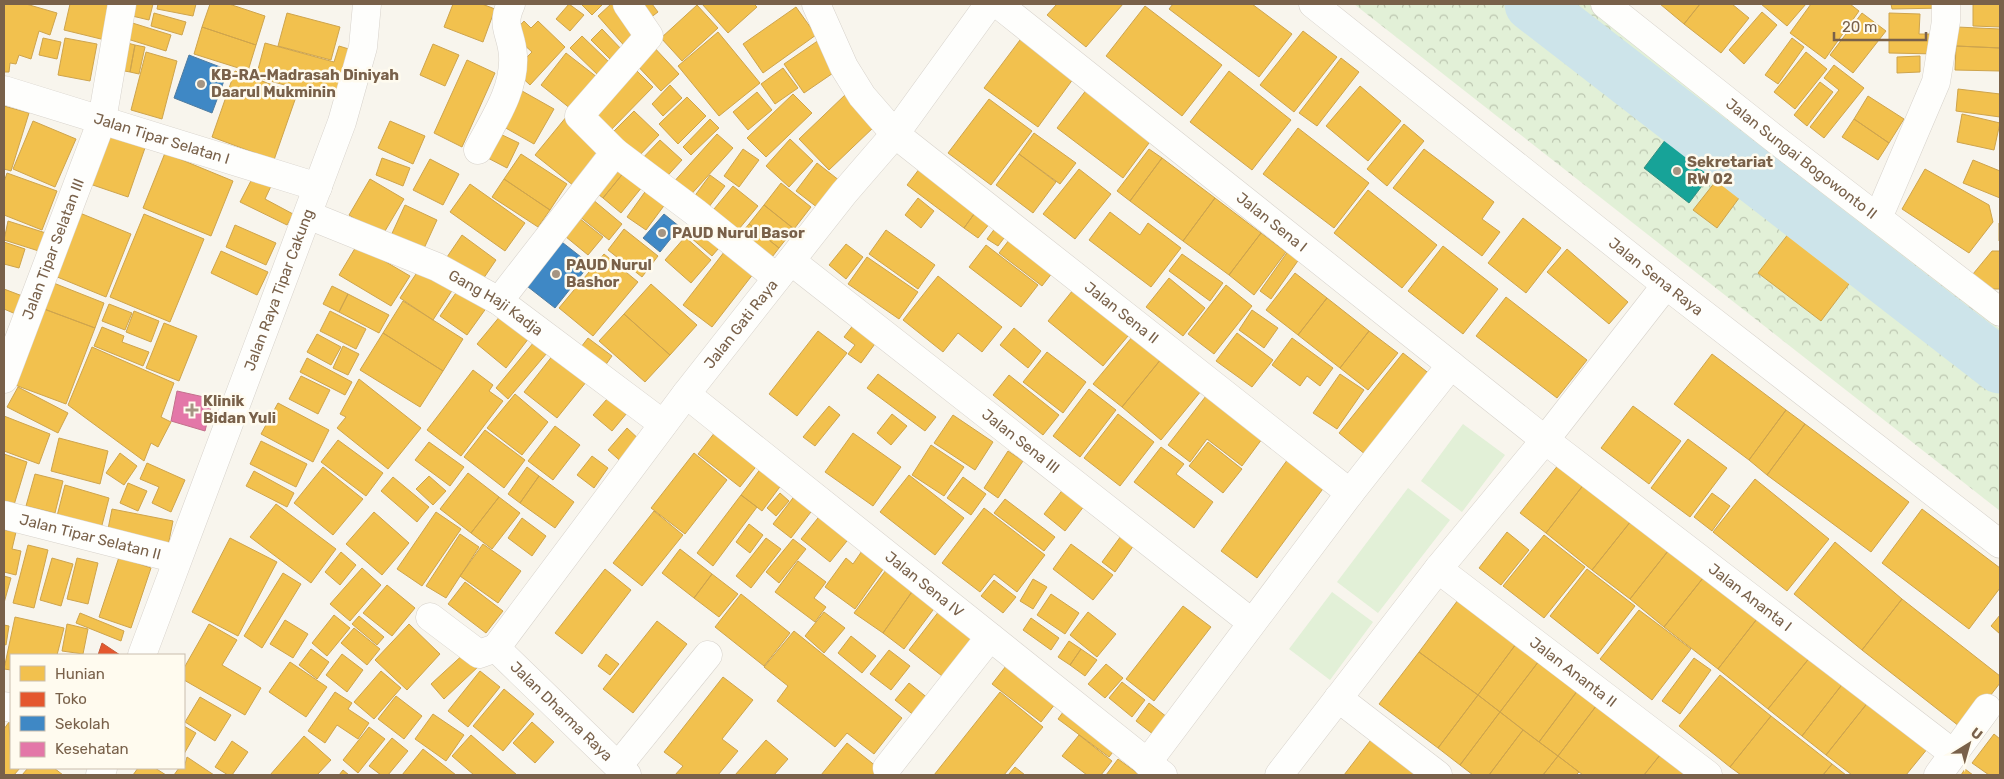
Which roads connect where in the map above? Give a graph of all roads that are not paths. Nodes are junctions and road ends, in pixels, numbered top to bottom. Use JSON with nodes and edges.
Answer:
{"nodes":[{"id":1,"x":122,"y":4,"type":"edge"},
{"id":2,"x":368,"y":4,"type":"edge"},
{"id":3,"x":511,"y":4,"type":"edge"},
{"id":4,"x":627,"y":4,"type":"edge"},
{"id":5,"x":816,"y":4,"type":"edge"},
{"id":6,"x":990,"y":4,"type":"edge"},
{"id":7,"x":998,"y":4,"type":"edge"},
{"id":8,"x":1313,"y":4,"type":"edge"},
{"id":9,"x":1605,"y":4,"type":"edge"},
{"id":10,"x":1946,"y":4,"type":"edge"},
{"id":11,"x":4,"y":90,"type":"edge"},
{"id":12,"x":102,"y":120,"type":"junction"},
{"id":13,"x":895,"y":134,"type":"junction"},
{"id":14,"x":478,"y":150,"type":"dead end"},
{"id":15,"x":615,"y":152,"type":"junction"},
{"id":16,"x":318,"y":187,"type":"junction"},
{"id":17,"x":308,"y":215,"type":"junction"},
{"id":18,"x":1878,"y":218,"type":"junction"},
{"id":19,"x":784,"y":270,"type":"junction"},
{"id":20,"x":1666,"y":285,"type":"junction"},
{"id":21,"x":499,"y":301,"type":"junction"},
{"id":22,"x":2000,"y":312,"type":"edge"},
{"id":23,"x":1451,"y":365,"type":"junction"},
{"id":24,"x":4,"y":379,"type":"edge"},
{"id":25,"x":686,"y":394,"type":"junction"},
{"id":26,"x":663,"y":424,"type":"junction"},
{"id":27,"x":1546,"y":440,"type":"junction"},
{"id":28,"x":1350,"y":493,"type":"junction"},
{"id":29,"x":4,"y":515,"type":"edge"},
{"id":30,"x":2000,"y":544,"type":"edge"},
{"id":31,"x":177,"y":559,"type":"junction"},
{"id":32,"x":1438,"y":569,"type":"junction"},
{"id":33,"x":430,"y":617,"type":"dead end"},
{"id":34,"x":1251,"y":622,"type":"junction"},
{"id":35,"x":990,"y":637,"type":"junction"},
{"id":36,"x":496,"y":648,"type":"junction"},
{"id":37,"x":142,"y":654,"type":"edge"},
{"id":38,"x":708,"y":655,"type":"dead end"},
{"id":39,"x":1338,"y":698,"type":"junction"},
{"id":40,"x":1987,"y":708,"type":"dead end"},
{"id":41,"x":1946,"y":765,"type":"edge"},
{"id":42,"x":887,"y":768,"type":"dead end"},
{"id":43,"x":1155,"y":769,"type":"edge"},
{"id":44,"x":622,"y":771,"type":"edge"},
{"id":45,"x":1279,"y":775,"type":"edge"},
{"id":46,"x":1438,"y":775,"type":"edge"},
{"id":47,"x":1708,"y":775,"type":"edge"}],
"edges":[{"from":1,"to":12,"type":"street","name":"Jalan Tipar Selatan III"},
{"from":2,"to":16,"type":"street","name":"Jalan Raya Tipar Cakung"},
{"from":3,"to":14,"type":"street"},
{"from":4,"to":15,"type":"street","name":"Jalan Sena III"},
{"from":5,"to":13,"type":"street","name":"Jalan Sena II"},
{"from":6,"to":13,"type":"street","name":"Jalan Gati Raya"},
{"from":7,"to":23,"type":"street","name":"Jalan Sena I"},
{"from":8,"to":20,"type":"street","name":"Jalan Sena Raya"},
{"from":9,"to":18,"type":"street","name":"Jalan Sungai Bogowonto II"},
{"from":10,"to":18,"type":"street"},
{"from":11,"to":12,"type":"street","name":"Jalan Tipar Selatan I"},
{"from":12,"to":16,"type":"street","name":"Jalan Tipar Selatan I"},
{"from":12,"to":24,"type":"street","name":"Jalan Tipar Selatan III"},
{"from":13,"to":19,"type":"street","name":"Jalan Gati Raya"},
{"from":13,"to":28,"type":"street","name":"Jalan Sena II"},
{"from":15,"to":19,"type":"street","name":"Jalan Sena III"},
{"from":15,"to":21,"type":"street"},
{"from":16,"to":17,"type":"street","name":"Jalan Raya Tipar Cakung"},
{"from":17,"to":21,"type":"street","name":"Gang Haji Kadja"},
{"from":17,"to":31,"type":"street","name":"Jalan Raya Tipar Cakung"},
{"from":18,"to":22,"type":"street","name":"Jalan Sungai Bogowonto II"},
{"from":19,"to":25,"type":"street","name":"Jalan Gati Raya"},
{"from":19,"to":34,"type":"street","name":"Jalan Sena III"},
{"from":20,"to":27,"type":"street"},
{"from":20,"to":30,"type":"street","name":"Jalan Sena Raya"},
{"from":21,"to":26,"type":"street","name":"Gang Haji Kadja"},
{"from":23,"to":27,"type":"street","name":"Jalan Sena I"},
{"from":23,"to":28,"type":"street"},
{"from":25,"to":26,"type":"street","name":"Jalan Gati Raya"},
{"from":25,"to":35,"type":"street","name":"Jalan Sena IV"},
{"from":26,"to":36,"type":"street","name":"Jalan Gati Raya"},
{"from":27,"to":32,"type":"street"},
{"from":27,"to":41,"type":"street","name":"Jalan Ananta I"},
{"from":28,"to":34,"type":"street"},
{"from":29,"to":31,"type":"street","name":"Jalan Tipar Selatan II"},
{"from":31,"to":37,"type":"street","name":"Jalan Raya Tipar Cakung"},
{"from":32,"to":39,"type":"street"},
{"from":32,"to":47,"type":"street","name":"Jalan Ananta II"},
{"from":33,"to":36,"type":"street"},
{"from":34,"to":43,"type":"street"},
{"from":35,"to":42,"type":"street"},
{"from":35,"to":43,"type":"street","name":"Jalan Sena IV"},
{"from":36,"to":44,"type":"street","name":"Jalan Dharma Raya"},
{"from":38,"to":44,"type":"street"},
{"from":39,"to":45,"type":"street"},
{"from":39,"to":46,"type":"street"},
{"from":40,"to":41,"type":"street"}]}
